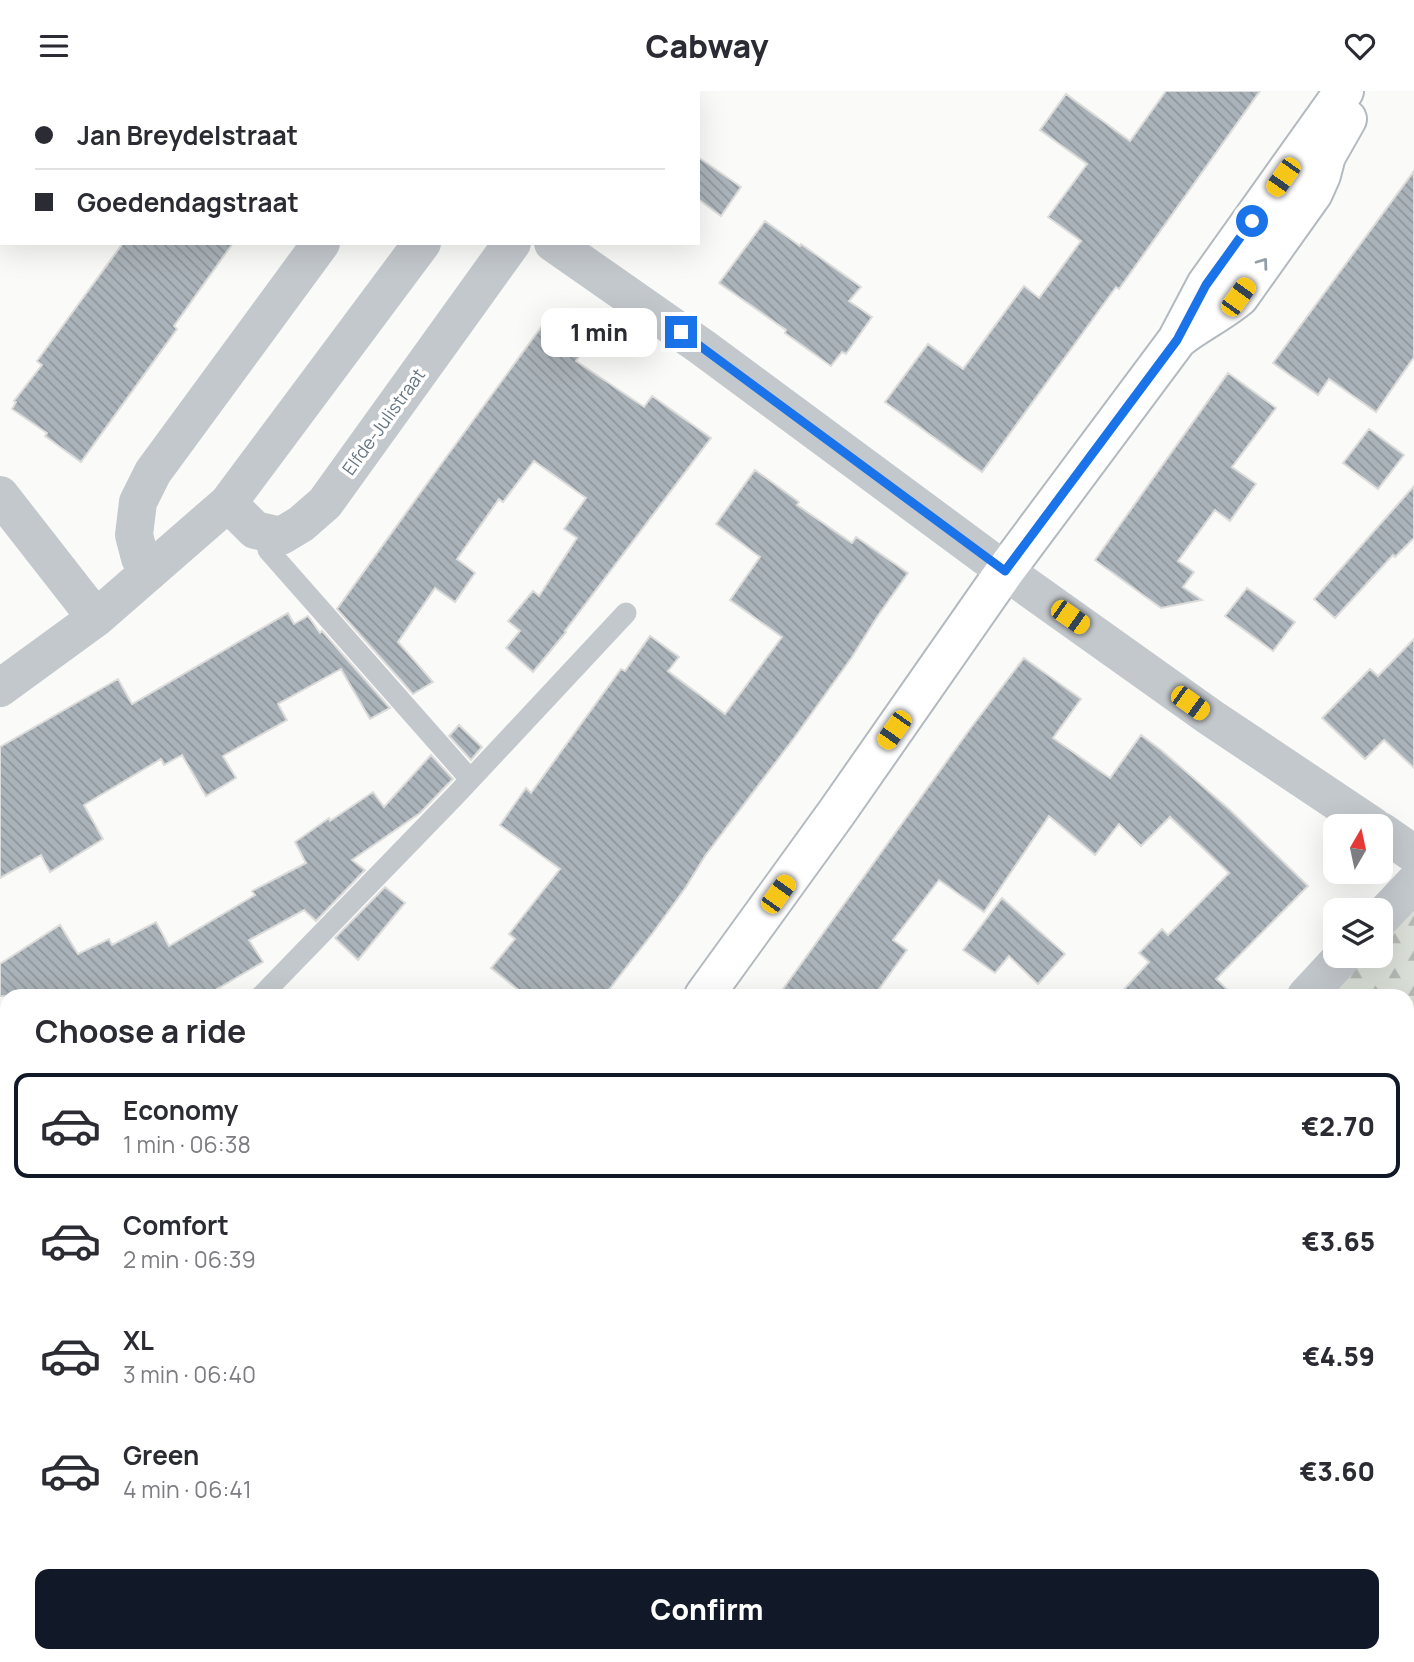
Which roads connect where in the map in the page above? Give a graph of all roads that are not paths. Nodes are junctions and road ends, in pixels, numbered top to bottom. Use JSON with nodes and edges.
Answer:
{"nodes":[{"id":1,"x":1344,"y":91,"type":"edge"},
{"id":2,"x":1367,"y":91,"type":"edge"},
{"id":3,"x":320,"y":245,"type":"edge"},
{"id":4,"x":421,"y":245,"type":"edge"},
{"id":5,"x":511,"y":245,"type":"edge"},
{"id":6,"x":556,"y":245,"type":"edge"},
{"id":7,"x":1177,"y":340,"type":"junction"},
{"id":8,"x":0,"y":495,"type":"edge"},
{"id":9,"x":228,"y":503,"type":"junction"},
{"id":10,"x":267,"y":532,"type":"junction"},
{"id":11,"x":1005,"y":571,"type":"junction"},
{"id":12,"x":149,"y":572,"type":"junction"},
{"id":13,"x":626,"y":613,"type":"dead end"},
{"id":14,"x":96,"y":618,"type":"junction"},
{"id":15,"x":0,"y":688,"type":"edge"},
{"id":16,"x":470,"y":779,"type":"junction"},
{"id":17,"x":1355,"y":814,"type":"edge"},
{"id":18,"x":1393,"y":839,"type":"edge"},
{"id":19,"x":1414,"y":854,"type":"edge"},
{"id":20,"x":1414,"y":883,"type":"edge"},
{"id":21,"x":1393,"y":905,"type":"edge"},
{"id":22,"x":1332,"y":968,"type":"edge"},
{"id":23,"x":268,"y":989,"type":"edge"},
{"id":24,"x":709,"y":989,"type":"edge"},
{"id":25,"x":1312,"y":989,"type":"edge"}],
"edges":[{"from":1,"to":7,"type":"street"},
{"from":7,"to":2,"type":"street","one_way":true},
{"from":3,"to":12,"type":"street"},
{"from":4,"to":9,"type":"street"},
{"from":5,"to":10,"type":"street","name":"Elfde-Julistraat"},
{"from":6,"to":11,"type":"street"},
{"from":7,"to":11,"type":"street"},
{"from":8,"to":14,"type":"street"},
{"from":9,"to":10,"type":"street"},
{"from":9,"to":12,"type":"street"},
{"from":10,"to":16,"type":"lane"},
{"from":11,"to":17,"type":"street"},
{"from":11,"to":24,"type":"street"},
{"from":12,"to":14,"type":"street"},
{"from":13,"to":16,"type":"lane"},
{"from":14,"to":15,"type":"street"},
{"from":16,"to":23,"type":"lane"},
{"from":18,"to":19,"type":"street"},
{"from":20,"to":21,"type":"street"},
{"from":22,"to":25,"type":"street"}]}
